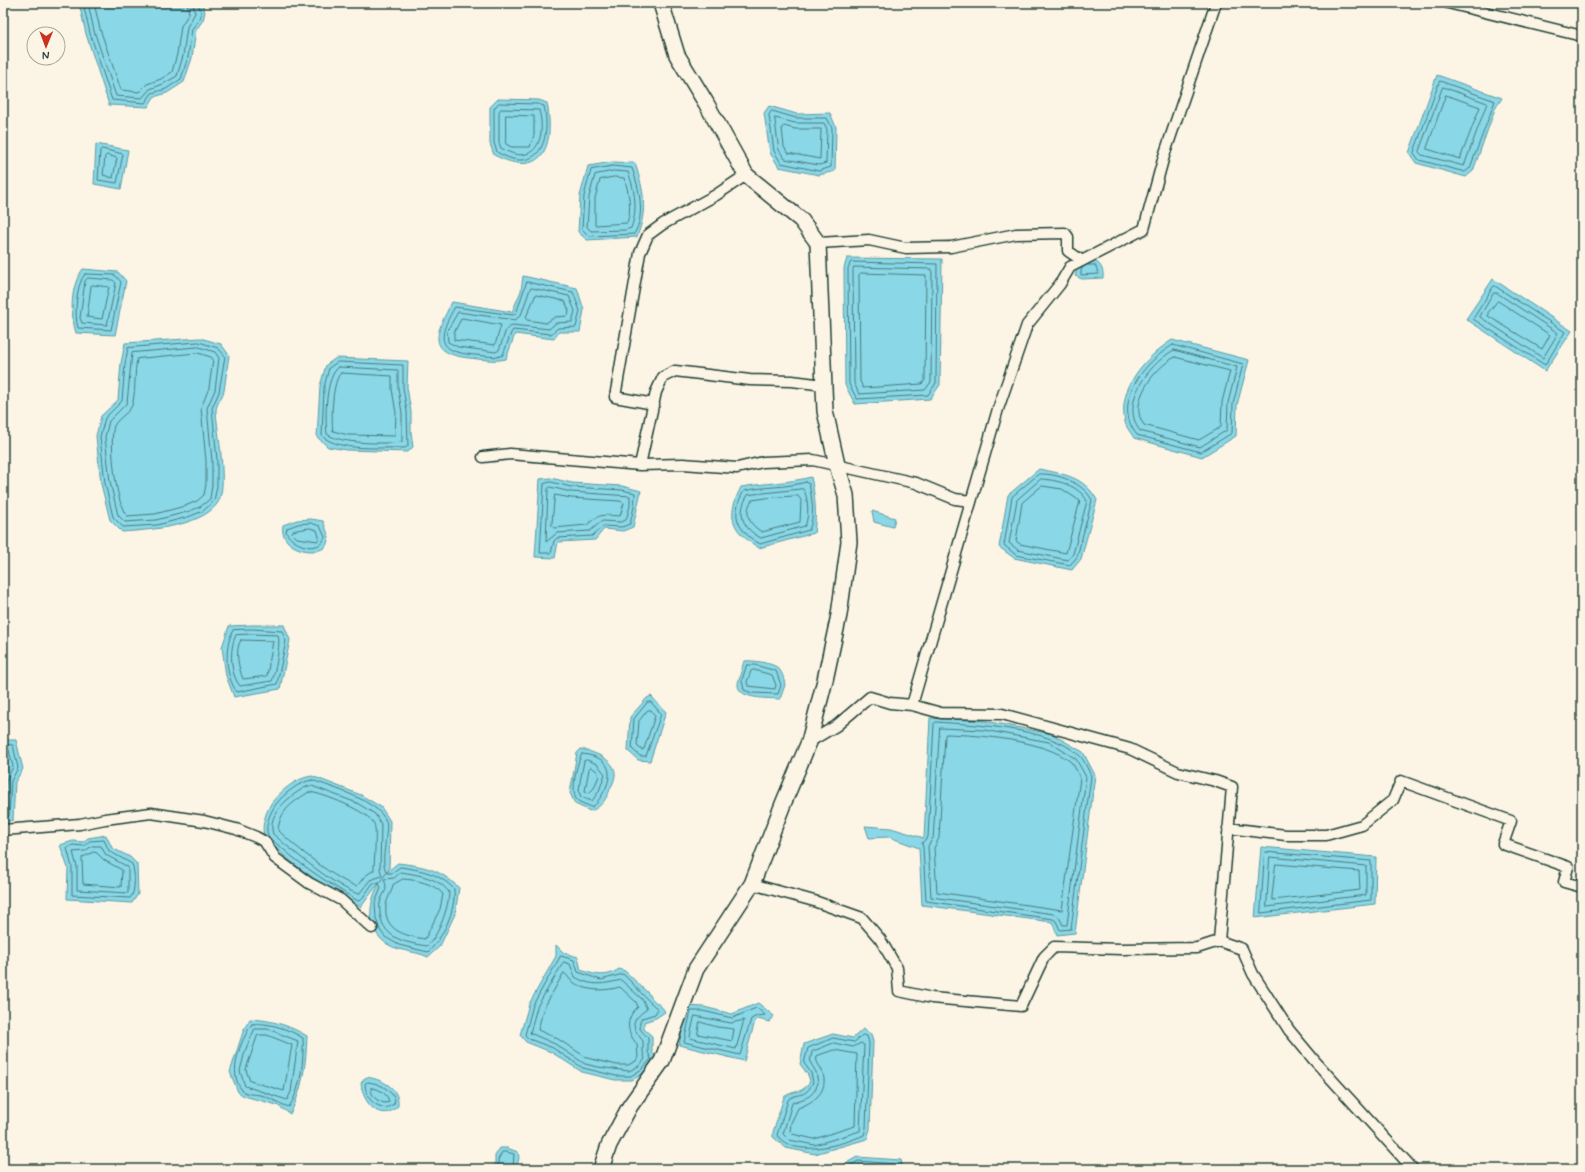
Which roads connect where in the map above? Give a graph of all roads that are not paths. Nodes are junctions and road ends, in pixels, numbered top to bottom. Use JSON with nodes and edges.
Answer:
{"nodes":[{"id":1,"x":661,"y":3,"type":"edge"},
{"id":2,"x":1216,"y":3,"type":"edge"},
{"id":3,"x":1448,"y":3,"type":"edge"},
{"id":4,"x":1582,"y":36,"type":"edge"},
{"id":5,"x":746,"y":176,"type":"junction"},
{"id":6,"x":818,"y":243,"type":"junction"},
{"id":7,"x":1081,"y":260,"type":"junction"},
{"id":8,"x":824,"y":385,"type":"junction"},
{"id":9,"x":654,"y":404,"type":"junction"},
{"id":10,"x":483,"y":457,"type":"dead end"},
{"id":11,"x":640,"y":465,"type":"junction"},
{"id":12,"x":837,"y":465,"type":"junction"},
{"id":13,"x":972,"y":501,"type":"junction"},
{"id":14,"x":912,"y":704,"type":"junction"},
{"id":15,"x":809,"y":742,"type":"junction"},
{"id":16,"x":1228,"y":828,"type":"junction"},
{"id":17,"x":3,"y":830,"type":"edge"},
{"id":18,"x":752,"y":884,"type":"junction"},
{"id":19,"x":1582,"y":887,"type":"edge"},
{"id":20,"x":372,"y":928,"type":"dead end"},
{"id":21,"x":1219,"y":941,"type":"junction"},
{"id":22,"x":601,"y":1169,"type":"edge"},
{"id":23,"x":1413,"y":1169,"type":"edge"}],
"edges":[{"from":1,"to":5,"type":"street"},
{"from":2,"to":7,"type":"street"},
{"from":3,"to":4,"type":"street"},
{"from":5,"to":6,"type":"street"},
{"from":5,"to":9,"type":"street"},
{"from":6,"to":7,"type":"street"},
{"from":6,"to":8,"type":"street"},
{"from":7,"to":13,"type":"street"},
{"from":8,"to":9,"type":"street"},
{"from":8,"to":12,"type":"street"},
{"from":9,"to":11,"type":"street"},
{"from":10,"to":11,"type":"street"},
{"from":11,"to":12,"type":"street"},
{"from":12,"to":13,"type":"street"},
{"from":12,"to":15,"type":"street"},
{"from":13,"to":14,"type":"street"},
{"from":14,"to":15,"type":"street"},
{"from":14,"to":16,"type":"street"},
{"from":15,"to":18,"type":"street"},
{"from":16,"to":19,"type":"street"},
{"from":16,"to":21,"type":"street"},
{"from":17,"to":20,"type":"street"},
{"from":18,"to":21,"type":"street"},
{"from":18,"to":22,"type":"street"},
{"from":21,"to":23,"type":"street"}]}
